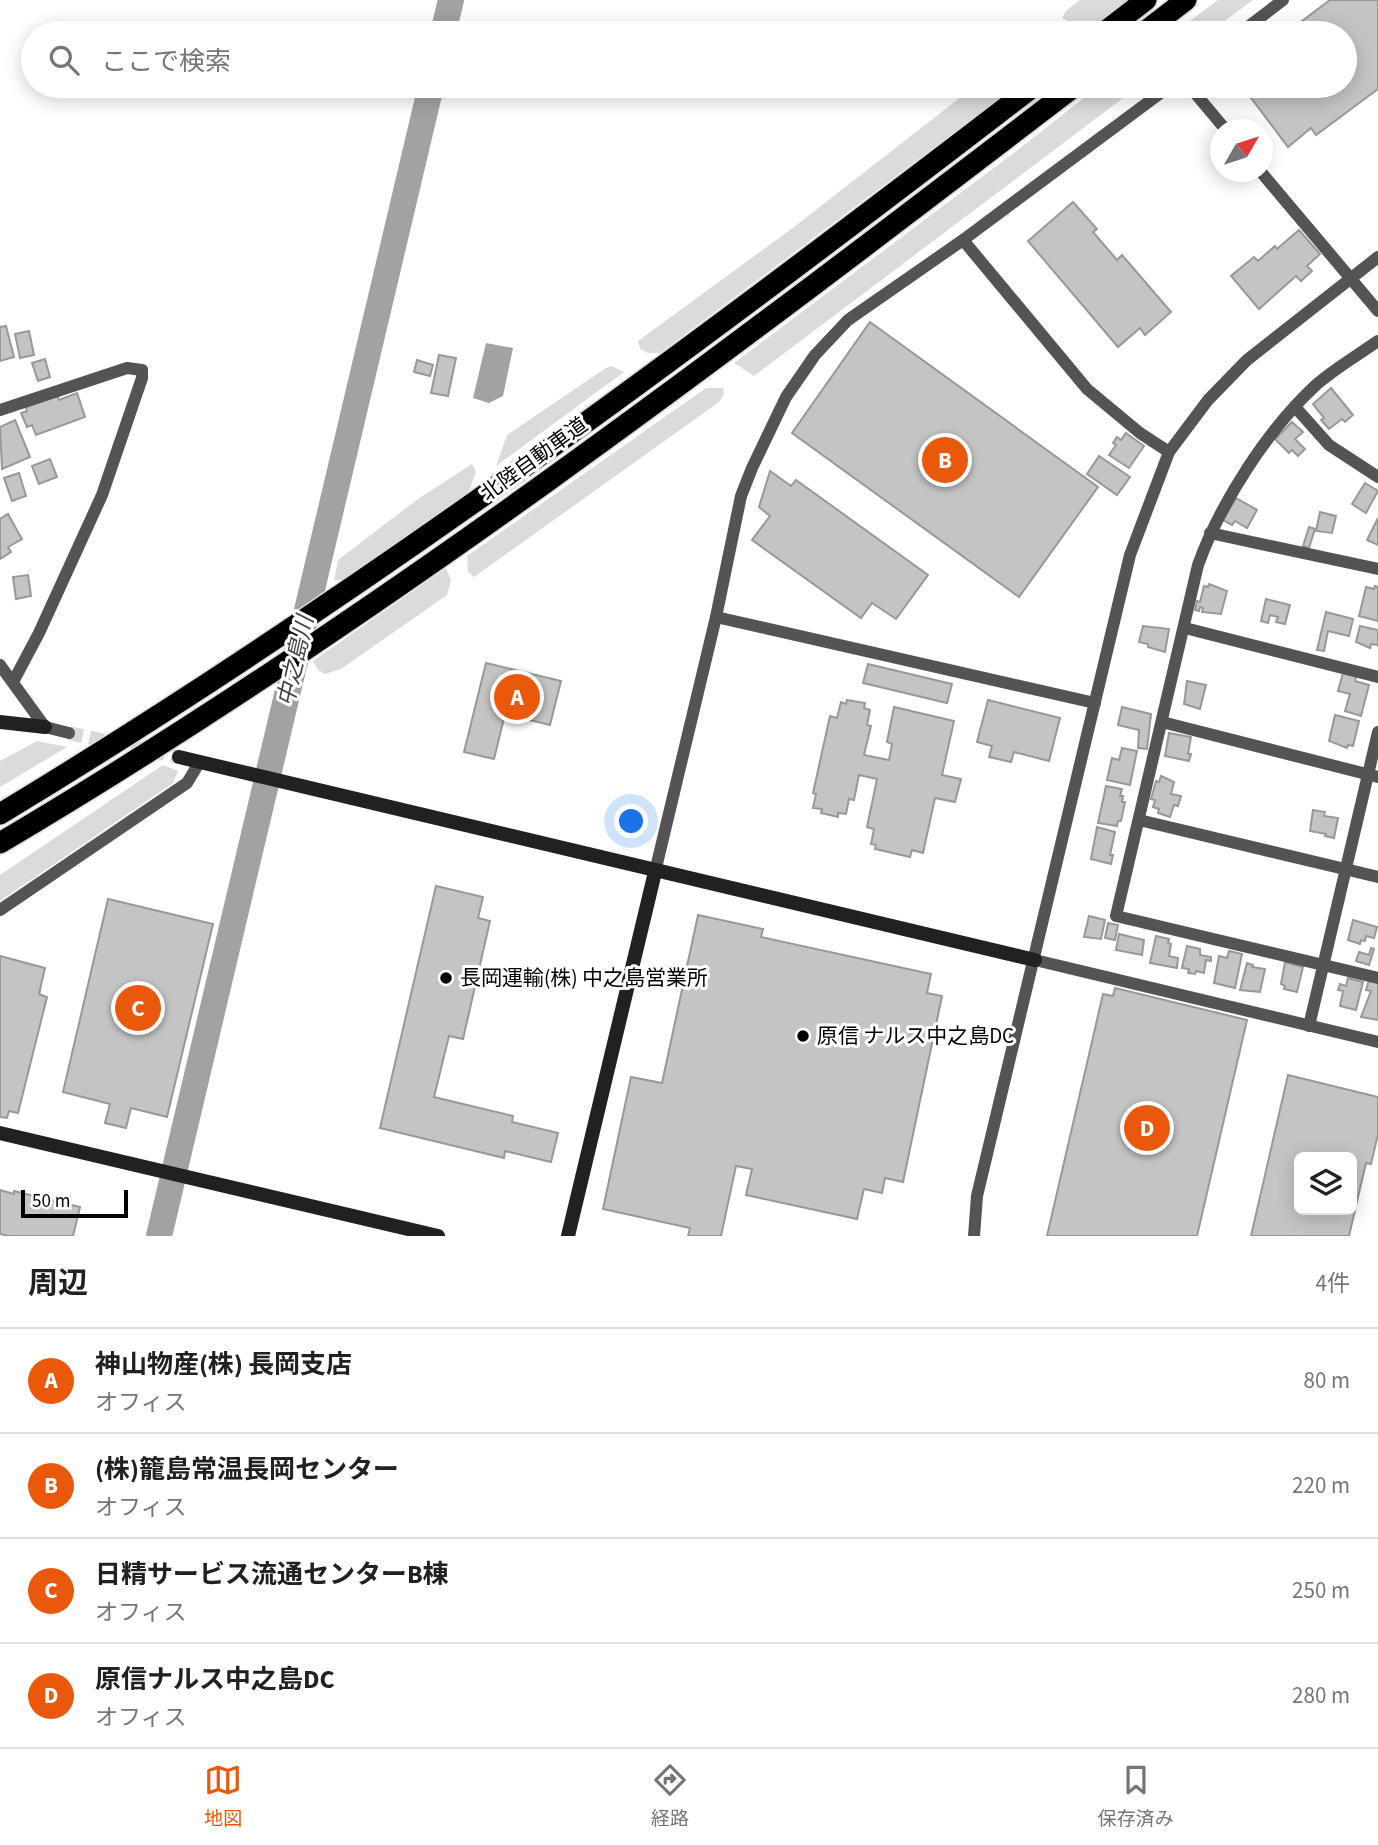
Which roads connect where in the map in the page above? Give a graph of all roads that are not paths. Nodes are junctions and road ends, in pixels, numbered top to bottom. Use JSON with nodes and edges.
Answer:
{"nodes":[{"id":1,"x":1146,"y":0,"type":"edge"},
{"id":2,"x":1186,"y":0,"type":"edge"},
{"id":3,"x":1283,"y":0,"type":"edge"},
{"id":4,"x":1118,"y":21,"type":"edge"},
{"id":5,"x":1159,"y":21,"type":"edge"},
{"id":6,"x":1256,"y":21,"type":"edge"},
{"id":7,"x":1018,"y":98,"type":"edge"},
{"id":8,"x":1059,"y":98,"type":"edge"},
{"id":9,"x":1154,"y":98,"type":"edge"},
{"id":10,"x":1199,"y":98,"type":"edge"},
{"id":11,"x":1217,"y":119,"type":"edge"},
{"id":12,"x":1269,"y":182,"type":"edge"},
{"id":13,"x":963,"y":240,"type":"junction"},
{"id":14,"x":1378,"y":257,"type":"edge"},
{"id":15,"x":1350,"y":279,"type":"junction"},
{"id":16,"x":1378,"y":311,"type":"edge"},
{"id":17,"x":1378,"y":341,"type":"edge"},
{"id":18,"x":1296,"y":408,"type":"junction"},
{"id":19,"x":0,"y":410,"type":"edge"},
{"id":20,"x":1169,"y":452,"type":"junction"},
{"id":21,"x":1378,"y":477,"type":"edge"},
{"id":22,"x":1210,"y":533,"type":"junction"},
{"id":23,"x":1378,"y":569,"type":"edge"},
{"id":24,"x":716,"y":617,"type":"junction"},
{"id":25,"x":1185,"y":628,"type":"junction"},
{"id":26,"x":280,"y":636,"type":"junction"},
{"id":27,"x":0,"y":665,"type":"edge"},
{"id":28,"x":1378,"y":677,"type":"edge"},
{"id":29,"x":13,"y":682,"type":"junction"},
{"id":30,"x":1095,"y":703,"type":"junction"},
{"id":31,"x":0,"y":722,"type":"edge"},
{"id":32,"x":1162,"y":722,"type":"junction"},
{"id":33,"x":45,"y":727,"type":"junction"},
{"id":34,"x":1378,"y":732,"type":"edge"},
{"id":35,"x":69,"y":733,"type":"tunnel mouth"},
{"id":36,"x":179,"y":757,"type":"tunnel mouth"},
{"id":37,"x":133,"y":761,"type":"junction"},
{"id":38,"x":199,"y":763,"type":"junction"},
{"id":39,"x":1373,"y":776,"type":"edge"},
{"id":40,"x":0,"y":801,"type":"edge"},
{"id":41,"x":0,"y":814,"type":"edge"},
{"id":42,"x":1139,"y":820,"type":"junction"},
{"id":43,"x":0,"y":843,"type":"edge"},
{"id":44,"x":0,"y":853,"type":"edge"},
{"id":45,"x":1345,"y":869,"type":"junction"},
{"id":46,"x":655,"y":872,"type":"junction"},
{"id":47,"x":1378,"y":877,"type":"edge"},
{"id":48,"x":0,"y":910,"type":"edge"},
{"id":49,"x":1035,"y":960,"type":"junction"},
{"id":50,"x":1324,"y":965,"type":"junction"},
{"id":51,"x":1378,"y":978,"type":"edge"},
{"id":52,"x":1308,"y":1026,"type":"junction"},
{"id":53,"x":1378,"y":1042,"type":"edge"},
{"id":54,"x":0,"y":1133,"type":"edge"},
{"id":55,"x":438,"y":1236,"type":"edge"},
{"id":56,"x":568,"y":1236,"type":"edge"},
{"id":57,"x":974,"y":1236,"type":"edge"}],
"edges":[{"from":1,"to":4,"type":"highway"},
{"from":2,"to":5,"type":"highway"},
{"from":3,"to":6,"type":"street"},
{"from":7,"to":26,"type":"highway","name":"北陸自動車道"},
{"from":8,"to":37,"type":"highway","name":"北陸自動車道"},
{"from":9,"to":13,"type":"street"},
{"from":10,"to":11,"type":"street"},
{"from":12,"to":15,"type":"street"},
{"from":13,"to":20,"type":"street"},
{"from":13,"to":24,"type":"street"},
{"from":14,"to":15,"type":"street"},
{"from":15,"to":16,"type":"street"},
{"from":15,"to":20,"type":"street"},
{"from":17,"to":18,"type":"street"},
{"from":18,"to":21,"type":"street"},
{"from":18,"to":22,"type":"street"},
{"from":19,"to":29,"type":"street"},
{"from":20,"to":30,"type":"street"},
{"from":22,"to":23,"type":"street"},
{"from":22,"to":25,"type":"street"},
{"from":24,"to":30,"type":"street"},
{"from":24,"to":46,"type":"street"},
{"from":25,"to":28,"type":"street"},
{"from":25,"to":32,"type":"street"},
{"from":26,"to":40,"type":"highway"},
{"from":26,"to":41,"type":"highway"},
{"from":27,"to":29,"type":"street"},
{"from":29,"to":33,"type":"street"},
{"from":30,"to":49,"type":"street"},
{"from":31,"to":33,"type":"street"},
{"from":32,"to":39,"type":"street"},
{"from":32,"to":42,"type":"street"},
{"from":33,"to":35,"type":"street"},
{"from":34,"to":39,"type":"street"},
{"from":36,"to":38,"type":"street"},
{"from":37,"to":43,"type":"highway","name":"北陸自動車道"},
{"from":37,"to":44,"type":"highway"},
{"from":38,"to":46,"type":"street"},
{"from":38,"to":48,"type":"street"},
{"from":39,"to":45,"type":"street"},
{"from":42,"to":45,"type":"street"},
{"from":42,"to":50,"type":"street"},
{"from":45,"to":47,"type":"street"},
{"from":45,"to":50,"type":"street"},
{"from":46,"to":49,"type":"street"},
{"from":46,"to":56,"type":"street"},
{"from":49,"to":52,"type":"street"},
{"from":49,"to":57,"type":"street"},
{"from":50,"to":51,"type":"street"},
{"from":50,"to":52,"type":"street"},
{"from":52,"to":53,"type":"street"},
{"from":54,"to":55,"type":"street"}]}
